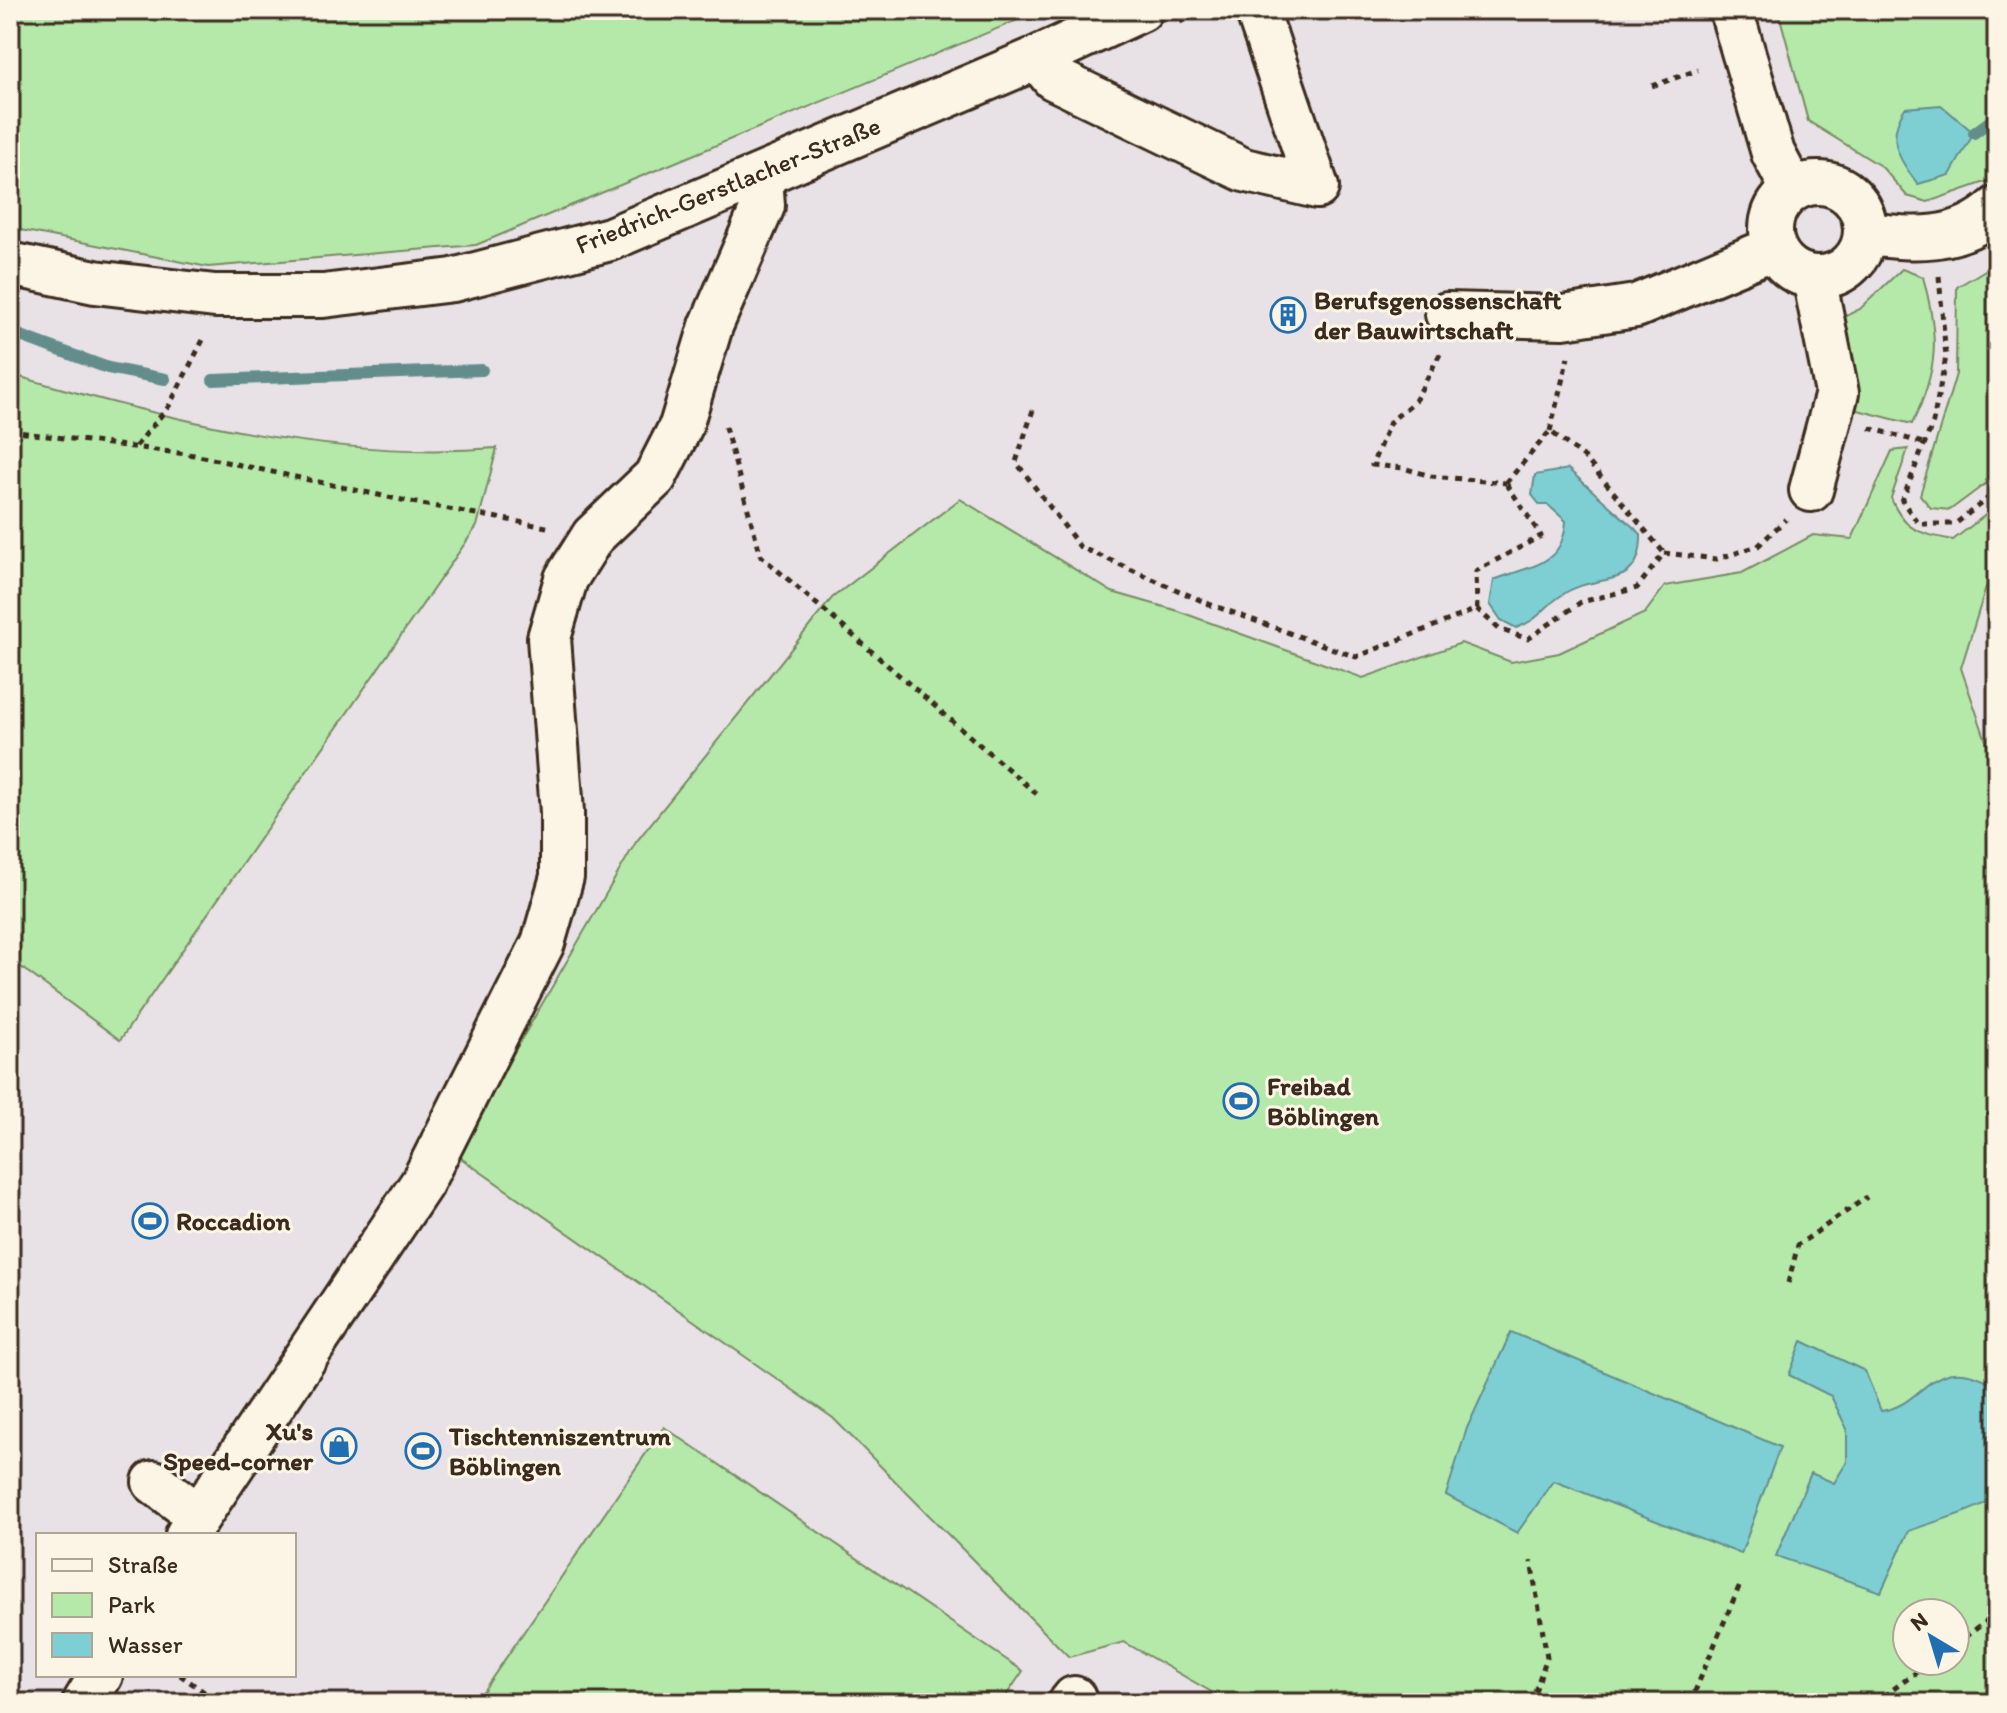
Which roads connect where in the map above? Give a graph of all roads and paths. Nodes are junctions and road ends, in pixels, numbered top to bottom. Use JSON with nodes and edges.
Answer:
{"nodes":[{"id":1,"x":1141,"y":10,"type":"edge"},
{"id":2,"x":1731,"y":10,"type":"edge"},
{"id":3,"x":1260,"y":20,"type":"edge"},
{"id":4,"x":1037,"y":58,"type":"junction"},
{"id":5,"x":1698,"y":70,"type":"dead end"},
{"id":6,"x":1652,"y":86,"type":"dead end"},
{"id":7,"x":761,"y":176,"type":"junction"},
{"id":8,"x":1792,"y":189,"type":"junction"},
{"id":9,"x":1997,"y":208,"type":"edge"},
{"id":10,"x":1866,"y":234,"type":"junction"},
{"id":11,"x":1774,"y":248,"type":"junction"},
{"id":12,"x":10,"y":264,"type":"edge"},
{"id":13,"x":1950,"y":270,"type":"dead end"},
{"id":14,"x":1814,"y":277,"type":"junction"},
{"id":15,"x":1447,"y":314,"type":"joint"},
{"id":16,"x":210,"y":324,"type":"dead end"},
{"id":17,"x":703,"y":358,"type":"junction"},
{"id":18,"x":1569,"y":362,"type":"dead end"},
{"id":19,"x":1033,"y":410,"type":"dead end"},
{"id":20,"x":1830,"y":416,"type":"junction"},
{"id":21,"x":10,"y":431,"type":"edge"},
{"id":22,"x":1550,"y":431,"type":"junction"},
{"id":23,"x":1923,"y":443,"type":"junction"},
{"id":24,"x":136,"y":447,"type":"junction"},
{"id":25,"x":1506,"y":483,"type":"junction"},
{"id":26,"x":1811,"y":490,"type":"joint"},
{"id":27,"x":1997,"y":491,"type":"edge"},
{"id":28,"x":593,"y":536,"type":"junction"},
{"id":29,"x":1664,"y":553,"type":"junction"},
{"id":30,"x":1477,"y":609,"type":"junction"},
{"id":31,"x":1039,"y":796,"type":"dead end"},
{"id":32,"x":1867,"y":1197,"type":"dead end"},
{"id":33,"x":1788,"y":1283,"type":"dead end"},
{"id":34,"x":154,"y":1482,"type":"dead end"},
{"id":35,"x":193,"y":1525,"type":"edge"},
{"id":36,"x":1531,"y":1561,"type":"dead end"},
{"id":37,"x":1741,"y":1582,"type":"dead end"},
{"id":38,"x":1997,"y":1614,"type":"edge"},
{"id":39,"x":1971,"y":1633,"type":"edge"},
{"id":40,"x":100,"y":1677,"type":"edge"},
{"id":41,"x":183,"y":1677,"type":"edge"},
{"id":42,"x":1910,"y":1677,"type":"edge"},
{"id":43,"x":1690,"y":1699,"type":"edge"},
{"id":44,"x":84,"y":1703,"type":"edge"},
{"id":45,"x":233,"y":1703,"type":"edge"},
{"id":46,"x":1531,"y":1703,"type":"edge"},
{"id":47,"x":1657,"y":1703,"type":"edge"},
{"id":48,"x":1874,"y":1703,"type":"edge"}],
"edges":[{"from":1,"to":4,"type":"street","name":"Friedrich-Gerstlacher-Straße"},
{"from":2,"to":8,"type":"street"},
{"from":3,"to":4,"type":"street"},
{"from":4,"to":7,"type":"street","name":"Friedrich-Gerstlacher-Straße"},
{"from":5,"to":6,"type":"path"},
{"from":7,"to":12,"type":"street","name":"Friedrich-Gerstlacher-Straße"},
{"from":7,"to":17,"type":"street"},
{"from":8,"to":10,"type":"street"},
{"from":8,"to":11,"type":"street"},
{"from":9,"to":10,"type":"street"},
{"from":10,"to":14,"type":"street"},
{"from":11,"to":14,"type":"street"},
{"from":11,"to":15,"type":"street"},
{"from":13,"to":23,"type":"path"},
{"from":14,"to":20,"type":"street"},
{"from":15,"to":25,"type":"path"},
{"from":16,"to":24,"type":"path"},
{"from":17,"to":28,"type":"street"},
{"from":17,"to":31,"type":"path"},
{"from":18,"to":22,"type":"path"},
{"from":19,"to":30,"type":"path"},
{"from":20,"to":23,"type":"path"},
{"from":20,"to":26,"type":"street"},
{"from":21,"to":24,"type":"path"},
{"from":22,"to":25,"type":"path"},
{"from":22,"to":29,"type":"path"},
{"from":23,"to":27,"type":"path"},
{"from":24,"to":28,"type":"path"},
{"from":25,"to":30,"type":"path"},
{"from":26,"to":29,"type":"path"},
{"from":28,"to":35,"type":"street"},
{"from":29,"to":30,"type":"path"},
{"from":32,"to":33,"type":"path"},
{"from":34,"to":35,"type":"street"},
{"from":36,"to":46,"type":"path"},
{"from":37,"to":43,"type":"path"},
{"from":38,"to":39,"type":"path"},
{"from":40,"to":44,"type":"street"},
{"from":41,"to":45,"type":"path"},
{"from":42,"to":48,"type":"path"},
{"from":43,"to":47,"type":"path"}]}
